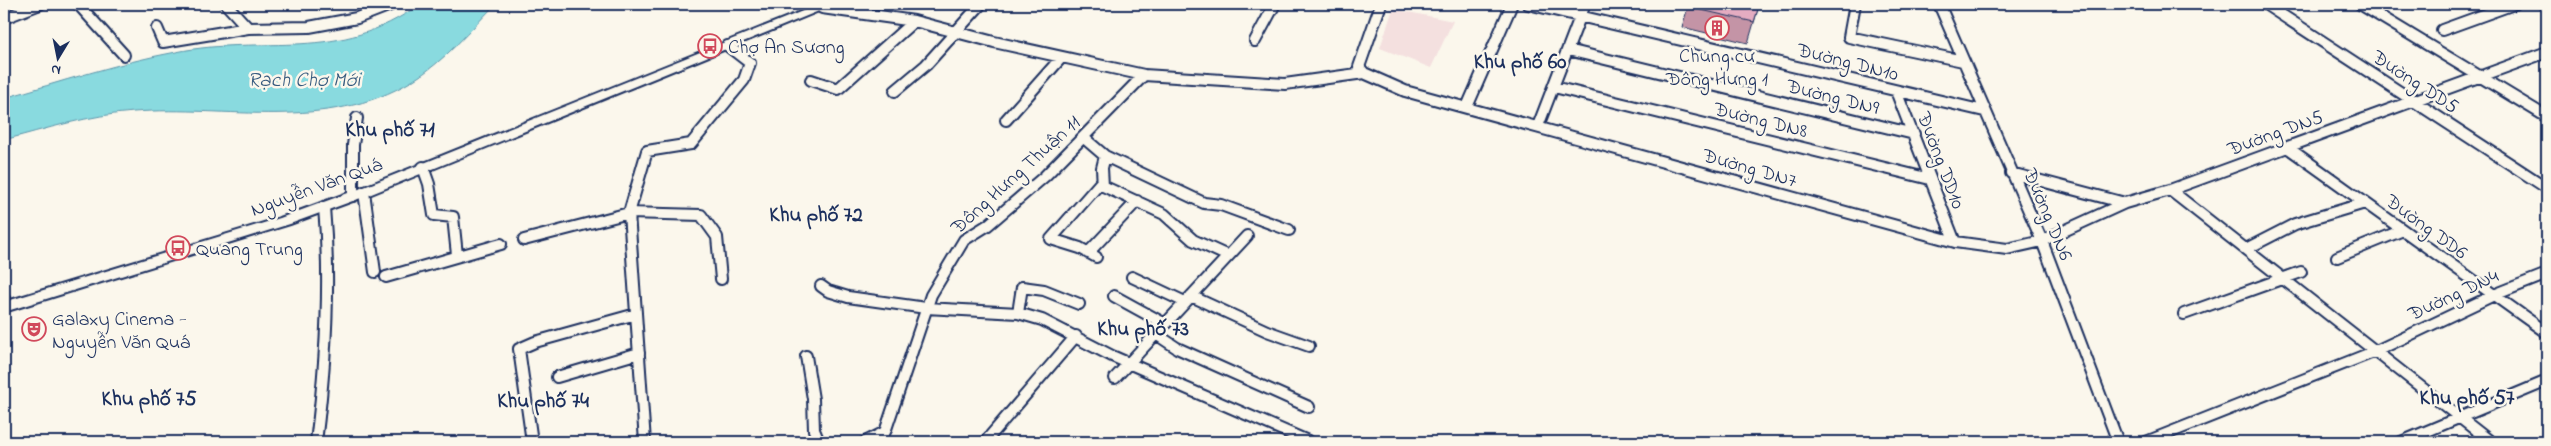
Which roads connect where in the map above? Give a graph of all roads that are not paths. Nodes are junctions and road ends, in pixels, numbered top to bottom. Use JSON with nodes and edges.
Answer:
{"nodes":[{"id":1,"x":40,"y":4,"type":"edge"},
{"id":2,"x":78,"y":4,"type":"edge"},
{"id":3,"x":227,"y":4,"type":"edge"},
{"id":4,"x":393,"y":4,"type":"edge"},
{"id":5,"x":981,"y":4,"type":"edge"},
{"id":6,"x":1275,"y":4,"type":"edge"},
{"id":7,"x":1381,"y":4,"type":"edge"},
{"id":8,"x":1512,"y":4,"type":"edge"},
{"id":9,"x":1528,"y":4,"type":"edge"},
{"id":10,"x":1585,"y":4,"type":"edge"},
{"id":11,"x":1855,"y":4,"type":"edge"},
{"id":12,"x":1939,"y":4,"type":"edge"},
{"id":13,"x":2266,"y":4,"type":"edge"},
{"id":14,"x":2360,"y":4,"type":"edge"},
{"id":15,"x":2514,"y":4,"type":"edge"},
{"id":16,"x":2544,"y":4,"type":"edge"},
{"id":17,"x":826,"y":6,"type":"edge"},
{"id":18,"x":2547,"y":6,"type":"edge"},
{"id":19,"x":1581,"y":15,"type":"junction"},
{"id":20,"x":4,"y":18,"type":"edge"},
{"id":21,"x":914,"y":21,"type":"junction"},
{"id":22,"x":157,"y":28,"type":"dead end"},
{"id":23,"x":248,"y":28,"type":"junction"},
{"id":24,"x":2442,"y":30,"type":"dead end"},
{"id":25,"x":957,"y":31,"type":"junction"},
{"id":26,"x":1255,"y":40,"type":"dead end"},
{"id":27,"x":728,"y":46,"type":"junction"},
{"id":28,"x":1568,"y":50,"type":"junction"},
{"id":29,"x":2547,"y":52,"type":"edge"},
{"id":30,"x":124,"y":55,"type":"dead end"},
{"id":31,"x":1061,"y":58,"type":"junction"},
{"id":32,"x":1963,"y":61,"type":"junction"},
{"id":33,"x":1364,"y":73,"type":"junction"},
{"id":34,"x":1144,"y":76,"type":"junction"},
{"id":35,"x":2479,"y":76,"type":"junction"},
{"id":36,"x":811,"y":80,"type":"dead end"},
{"id":37,"x":1554,"y":86,"type":"junction"},
{"id":38,"x":895,"y":90,"type":"dead end"},
{"id":39,"x":1896,"y":91,"type":"junction"},
{"id":40,"x":2414,"y":101,"type":"junction"},
{"id":41,"x":1467,"y":107,"type":"junction"},
{"id":42,"x":1984,"y":111,"type":"junction"},
{"id":43,"x":2547,"y":117,"type":"edge"},
{"id":44,"x":357,"y":118,"type":"dead end"},
{"id":45,"x":1006,"y":120,"type":"dead end"},
{"id":46,"x":1538,"y":126,"type":"junction"},
{"id":47,"x":1914,"y":134,"type":"junction"},
{"id":48,"x":1084,"y":138,"type":"junction"},
{"id":49,"x":2287,"y":147,"type":"junction"},
{"id":50,"x":1105,"y":156,"type":"junction"},
{"id":51,"x":423,"y":167,"type":"junction"},
{"id":52,"x":2011,"y":174,"type":"junction"},
{"id":53,"x":1930,"y":179,"type":"junction"},
{"id":54,"x":1101,"y":182,"type":"junction"},
{"id":55,"x":2547,"y":188,"type":"edge"},
{"id":56,"x":2170,"y":190,"type":"junction"},
{"id":57,"x":358,"y":194,"type":"junction"},
{"id":58,"x":1137,"y":201,"type":"junction"},
{"id":59,"x":2125,"y":203,"type":"junction"},
{"id":60,"x":2365,"y":203,"type":"junction"},
{"id":61,"x":324,"y":207,"type":"junction"},
{"id":62,"x":629,"y":213,"type":"junction"},
{"id":63,"x":1289,"y":230,"type":"dead end"},
{"id":64,"x":2403,"y":230,"type":"junction"},
{"id":65,"x":1247,"y":236,"type":"dead end"},
{"id":66,"x":524,"y":240,"type":"dead end"},
{"id":67,"x":2042,"y":241,"type":"junction"},
{"id":68,"x":1955,"y":242,"type":"junction"},
{"id":69,"x":501,"y":244,"type":"dead end"},
{"id":70,"x":2246,"y":249,"type":"junction"},
{"id":71,"x":457,"y":255,"type":"junction"},
{"id":72,"x":1228,"y":256,"type":"junction"},
{"id":73,"x":2337,"y":257,"type":"dead end"},
{"id":74,"x":375,"y":272,"type":"dead end"},
{"id":75,"x":2301,"y":272,"type":"dead end"},
{"id":76,"x":2547,"y":274,"type":"edge"},
{"id":77,"x":386,"y":277,"type":"dead end"},
{"id":78,"x":1132,"y":277,"type":"dead end"},
{"id":79,"x":722,"y":279,"type":"dead end"},
{"id":80,"x":2284,"y":279,"type":"junction"},
{"id":81,"x":821,"y":286,"type":"dead end"},
{"id":82,"x":2494,"y":295,"type":"junction"},
{"id":83,"x":1114,"y":296,"type":"dead end"},
{"id":84,"x":1188,"y":299,"type":"junction"},
{"id":85,"x":4,"y":304,"type":"edge"},
{"id":86,"x":1079,"y":304,"type":"dead end"},
{"id":87,"x":926,"y":308,"type":"junction"},
{"id":88,"x":1018,"y":313,"type":"junction"},
{"id":89,"x":636,"y":314,"type":"junction"},
{"id":90,"x":2184,"y":314,"type":"dead end"},
{"id":91,"x":1166,"y":324,"type":"junction"},
{"id":92,"x":2547,"y":333,"type":"edge"},
{"id":93,"x":1156,"y":334,"type":"junction"},
{"id":94,"x":1076,"y":336,"type":"junction"},
{"id":95,"x":1309,"y":346,"type":"dead end"},
{"id":96,"x":2376,"y":350,"type":"junction"},
{"id":97,"x":639,"y":353,"type":"junction"},
{"id":98,"x":806,"y":356,"type":"dead end"},
{"id":99,"x":1130,"y":362,"type":"junction"},
{"id":100,"x":558,"y":377,"type":"dead end"},
{"id":101,"x":1115,"y":378,"type":"dead end"},
{"id":102,"x":2547,"y":381,"type":"edge"},
{"id":103,"x":1309,"y":407,"type":"dead end"},
{"id":104,"x":2461,"y":418,"type":"junction"},
{"id":105,"x":316,"y":442,"type":"edge"},
{"id":106,"x":532,"y":442,"type":"edge"},
{"id":107,"x":645,"y":442,"type":"edge"},
{"id":108,"x":820,"y":442,"type":"edge"},
{"id":109,"x":866,"y":442,"type":"edge"},
{"id":110,"x":985,"y":442,"type":"edge"},
{"id":111,"x":1310,"y":442,"type":"edge"},
{"id":112,"x":2118,"y":442,"type":"edge"},
{"id":113,"x":2146,"y":442,"type":"edge"},
{"id":114,"x":2401,"y":442,"type":"edge"},
{"id":115,"x":2492,"y":442,"type":"edge"}],
"edges":[{"from":1,"to":20,"type":"street"},
{"from":2,"to":30,"type":"street"},
{"from":3,"to":23,"type":"street"},
{"from":4,"to":23,"type":"street"},
{"from":5,"to":25,"type":"street"},
{"from":6,"to":26,"type":"street"},
{"from":7,"to":33,"type":"street"},
{"from":8,"to":41,"type":"street"},
{"from":9,"to":19,"type":"street","name":"Đường DN10"},
{"from":10,"to":19,"type":"street"},
{"from":11,"to":32,"type":"street"},
{"from":12,"to":32,"type":"street","name":"Đường DN6"},
{"from":13,"to":40,"type":"street","name":"Đường DD5"},
{"from":14,"to":35,"type":"street"},
{"from":15,"to":24,"type":"street"},
{"from":16,"to":18,"type":"street"},
{"from":17,"to":21,"type":"street"},
{"from":17,"to":27,"type":"main road","name":"Nguyễn Văn Quá"},
{"from":19,"to":28,"type":"street"},
{"from":19,"to":39,"type":"street","name":"Đường DN10"},
{"from":21,"to":25,"type":"street"},
{"from":21,"to":36,"type":"street"},
{"from":22,"to":23,"type":"street"},
{"from":25,"to":31,"type":"street"},
{"from":25,"to":38,"type":"street"},
{"from":27,"to":51,"type":"main road","name":"Nguyễn Văn Quá"},
{"from":27,"to":62,"type":"street"},
{"from":28,"to":37,"type":"street"},
{"from":28,"to":47,"type":"street","name":"Đường DN9"},
{"from":29,"to":35,"type":"street","name":"Đường DN5"},
{"from":31,"to":34,"type":"street"},
{"from":31,"to":45,"type":"street"},
{"from":32,"to":42,"type":"street","name":"Đường DN6"},
{"from":33,"to":34,"type":"street"},
{"from":33,"to":41,"type":"street","name":"Đường DN7"},
{"from":34,"to":48,"type":"street","name":"Đông Hưng Thuận 11"},
{"from":35,"to":40,"type":"street","name":"Đường DN5"},
{"from":35,"to":43,"type":"street"},
{"from":37,"to":46,"type":"street"},
{"from":37,"to":53,"type":"street","name":"Đường DN8"},
{"from":39,"to":42,"type":"street","name":"Đường DN10"},
{"from":39,"to":47,"type":"street","name":"Đường DD10"},
{"from":40,"to":49,"type":"street","name":"Đường DN5"},
{"from":40,"to":55,"type":"street","name":"Đường DD5"},
{"from":41,"to":46,"type":"street","name":"Đường DN7"},
{"from":42,"to":52,"type":"street","name":"Đường DN6"},
{"from":44,"to":57,"type":"street"},
{"from":46,"to":68,"type":"street","name":"Đường DN7"},
{"from":47,"to":53,"type":"street","name":"Đường DD10"},
{"from":48,"to":50,"type":"street"},
{"from":48,"to":87,"type":"street","name":"Đông Hưng Thuận 11"},
{"from":49,"to":56,"type":"street","name":"Đường DN5"},
{"from":49,"to":60,"type":"street","name":"Đường DD6"},
{"from":50,"to":54,"type":"street"},
{"from":50,"to":63,"type":"street"},
{"from":51,"to":57,"type":"main road","name":"Nguyễn Văn Quá"},
{"from":51,"to":71,"type":"street"},
{"from":52,"to":59,"type":"street"},
{"from":52,"to":67,"type":"street","name":"Đường DN6"},
{"from":53,"to":68,"type":"street","name":"Đường DD10"},
{"from":54,"to":58,"type":"street"},
{"from":54,"to":58,"type":"street"},
{"from":56,"to":59,"type":"street","name":"Đường DN5"},
{"from":56,"to":70,"type":"street"},
{"from":57,"to":61,"type":"main road","name":"Nguyễn Văn Quá"},
{"from":57,"to":74,"type":"street"},
{"from":58,"to":72,"type":"street"},
{"from":59,"to":67,"type":"street","name":"Đường DN7"},
{"from":60,"to":64,"type":"street","name":"Đường DD6"},
{"from":60,"to":70,"type":"street"},
{"from":61,"to":85,"type":"main road","name":"Nguyễn Văn Quá"},
{"from":61,"to":105,"type":"street"},
{"from":62,"to":66,"type":"street"},
{"from":62,"to":79,"type":"street"},
{"from":62,"to":89,"type":"street"},
{"from":64,"to":73,"type":"street"},
{"from":64,"to":82,"type":"street","name":"Đường DD6"},
{"from":65,"to":72,"type":"street"},
{"from":67,"to":68,"type":"street","name":"Đường DN7"},
{"from":67,"to":112,"type":"street","name":"Đường DN6"},
{"from":69,"to":71,"type":"street"},
{"from":70,"to":80,"type":"street"},
{"from":71,"to":77,"type":"street"},
{"from":72,"to":84,"type":"street"},
{"from":75,"to":80,"type":"street"},
{"from":76,"to":82,"type":"street","name":"Đường DN4"},
{"from":78,"to":84,"type":"street"},
{"from":80,"to":90,"type":"street"},
{"from":80,"to":96,"type":"street"},
{"from":81,"to":87,"type":"street"},
{"from":82,"to":92,"type":"street","name":"Đường DD6"},
{"from":82,"to":96,"type":"street","name":"Đường DN4"},
{"from":83,"to":91,"type":"street"},
{"from":84,"to":91,"type":"street"},
{"from":84,"to":95,"type":"street"},
{"from":86,"to":88,"type":"street"},
{"from":87,"to":88,"type":"street"},
{"from":87,"to":109,"type":"street","name":"Đông Hưng Thuận 11"},
{"from":88,"to":94,"type":"street"},
{"from":89,"to":97,"type":"street"},
{"from":89,"to":106,"type":"street"},
{"from":91,"to":93,"type":"street"},
{"from":93,"to":99,"type":"street"},
{"from":93,"to":103,"type":"street"},
{"from":94,"to":99,"type":"street"},
{"from":94,"to":110,"type":"street"},
{"from":96,"to":104,"type":"street"},
{"from":96,"to":113,"type":"street","name":"Đường DN4"},
{"from":97,"to":100,"type":"street"},
{"from":97,"to":107,"type":"street"},
{"from":98,"to":108,"type":"street"},
{"from":99,"to":101,"type":"street"},
{"from":99,"to":111,"type":"street"},
{"from":102,"to":104,"type":"street"},
{"from":104,"to":114,"type":"street"},
{"from":104,"to":115,"type":"street"}]}
